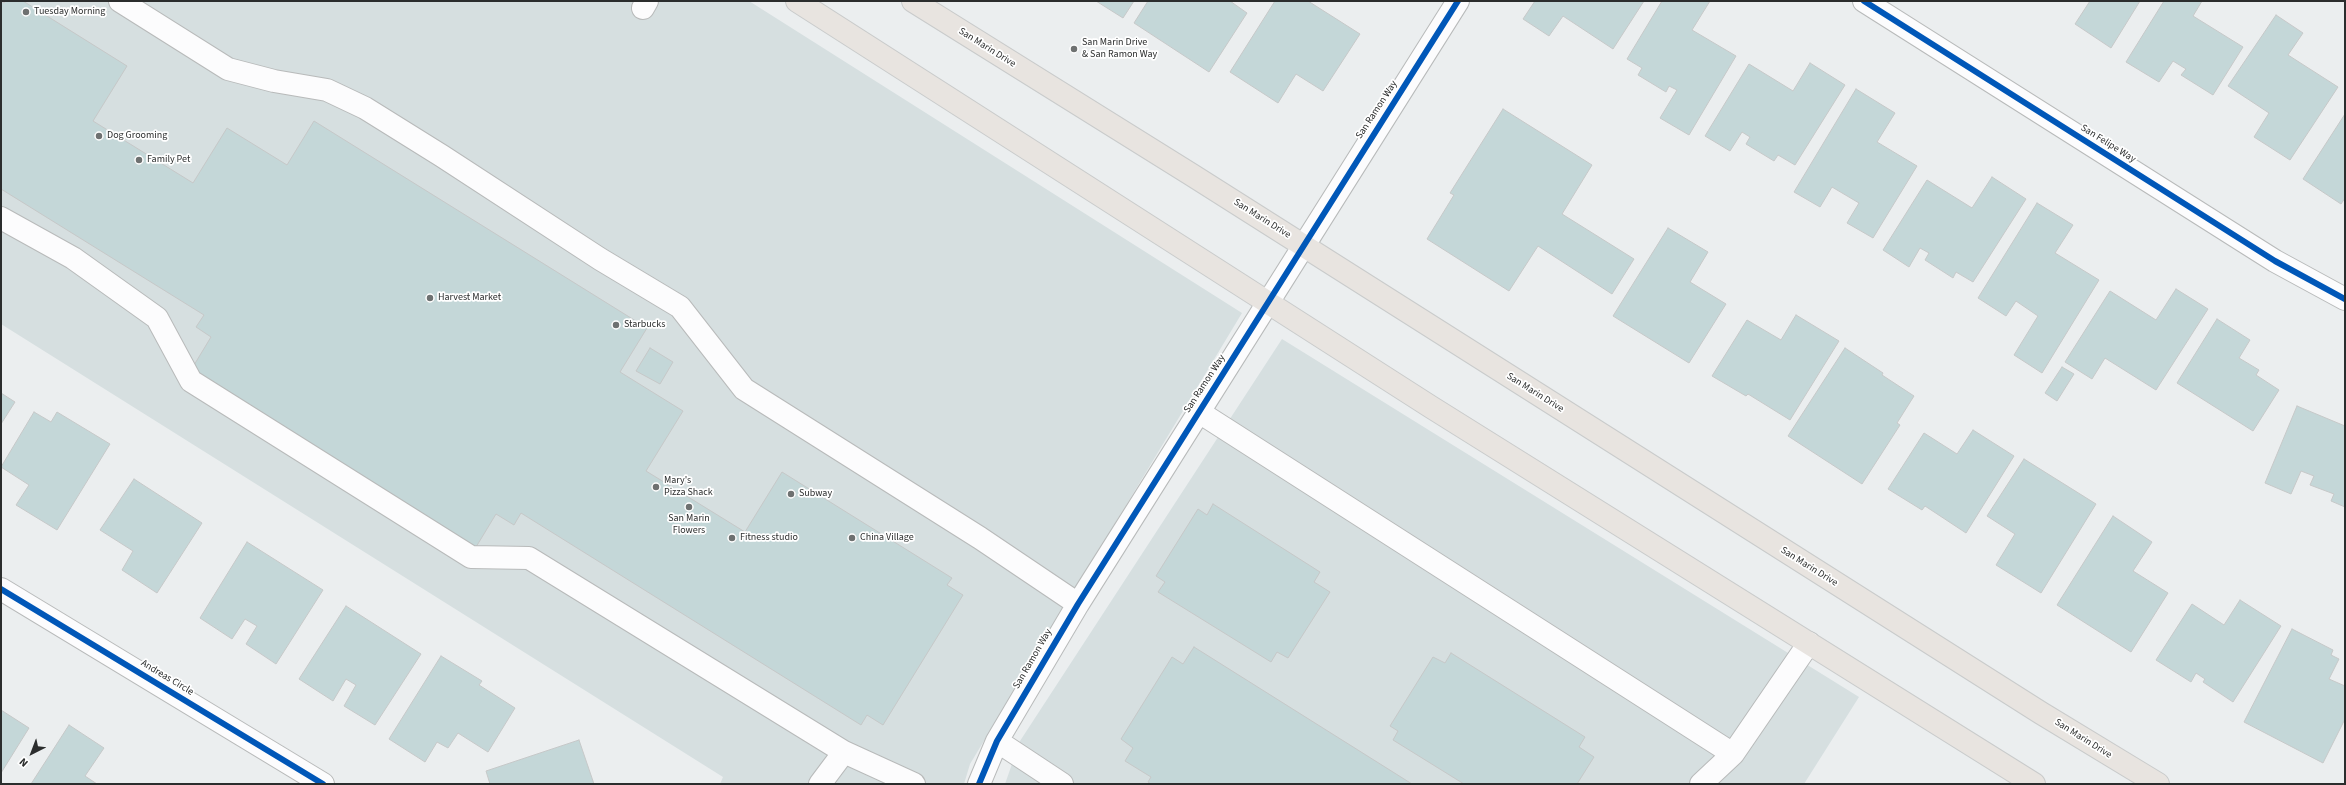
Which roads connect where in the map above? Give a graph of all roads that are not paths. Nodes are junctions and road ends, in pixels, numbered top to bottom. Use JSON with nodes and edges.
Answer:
{"nodes":[{"id":1,"x":120,"y":1,"type":"edge"},
{"id":2,"x":796,"y":1,"type":"edge"},
{"id":3,"x":913,"y":1,"type":"edge"},
{"id":4,"x":1458,"y":1,"type":"edge"},
{"id":5,"x":1864,"y":1,"type":"edge"},
{"id":6,"x":1,"y":218,"type":"edge"},
{"id":7,"x":1303,"y":245,"type":"junction"},
{"id":8,"x":2345,"y":299,"type":"edge"},
{"id":9,"x":1268,"y":303,"type":"junction"},
{"id":10,"x":1199,"y":412,"type":"junction"},
{"id":11,"x":1,"y":589,"type":"edge"},
{"id":12,"x":1078,"y":604,"type":"junction"},
{"id":13,"x":1809,"y":643,"type":"junction"},
{"id":14,"x":997,"y":742,"type":"junction"},
{"id":15,"x":844,"y":752,"type":"junction"},
{"id":16,"x":1734,"y":754,"type":"junction"},
{"id":17,"x":2020,"y":780,"type":"edge"},
{"id":18,"x":323,"y":784,"type":"edge"},
{"id":19,"x":820,"y":784,"type":"edge"},
{"id":20,"x":914,"y":784,"type":"edge"},
{"id":21,"x":979,"y":784,"type":"edge"},
{"id":22,"x":1062,"y":784,"type":"edge"},
{"id":23,"x":1701,"y":784,"type":"edge"},
{"id":24,"x":2158,"y":784,"type":"edge"}],
"edges":[{"from":1,"to":12,"type":"street"},
{"from":2,"to":9,"type":"main road"},
{"from":3,"to":7,"type":"main road","name":"San Marin Drive"},
{"from":4,"to":7,"type":"street","name":"San Ramon Way"},
{"from":5,"to":8,"type":"street","name":"San Felipe Way"},
{"from":6,"to":15,"type":"street"},
{"from":7,"to":9,"type":"street","name":"San Ramon Way"},
{"from":7,"to":24,"type":"main road","name":"San Marin Drive"},
{"from":9,"to":10,"type":"street","name":"San Ramon Way"},
{"from":9,"to":13,"type":"main road"},
{"from":10,"to":12,"type":"street","name":"San Ramon Way"},
{"from":10,"to":16,"type":"street"},
{"from":11,"to":18,"type":"street","name":"Andreas Circle"},
{"from":12,"to":14,"type":"street","name":"San Ramon Way"},
{"from":13,"to":16,"type":"street"},
{"from":13,"to":17,"type":"main road"},
{"from":14,"to":21,"type":"street","name":"San Ramon Way"},
{"from":14,"to":22,"type":"street"},
{"from":15,"to":19,"type":"street"},
{"from":15,"to":20,"type":"street"},
{"from":16,"to":23,"type":"street"}]}
